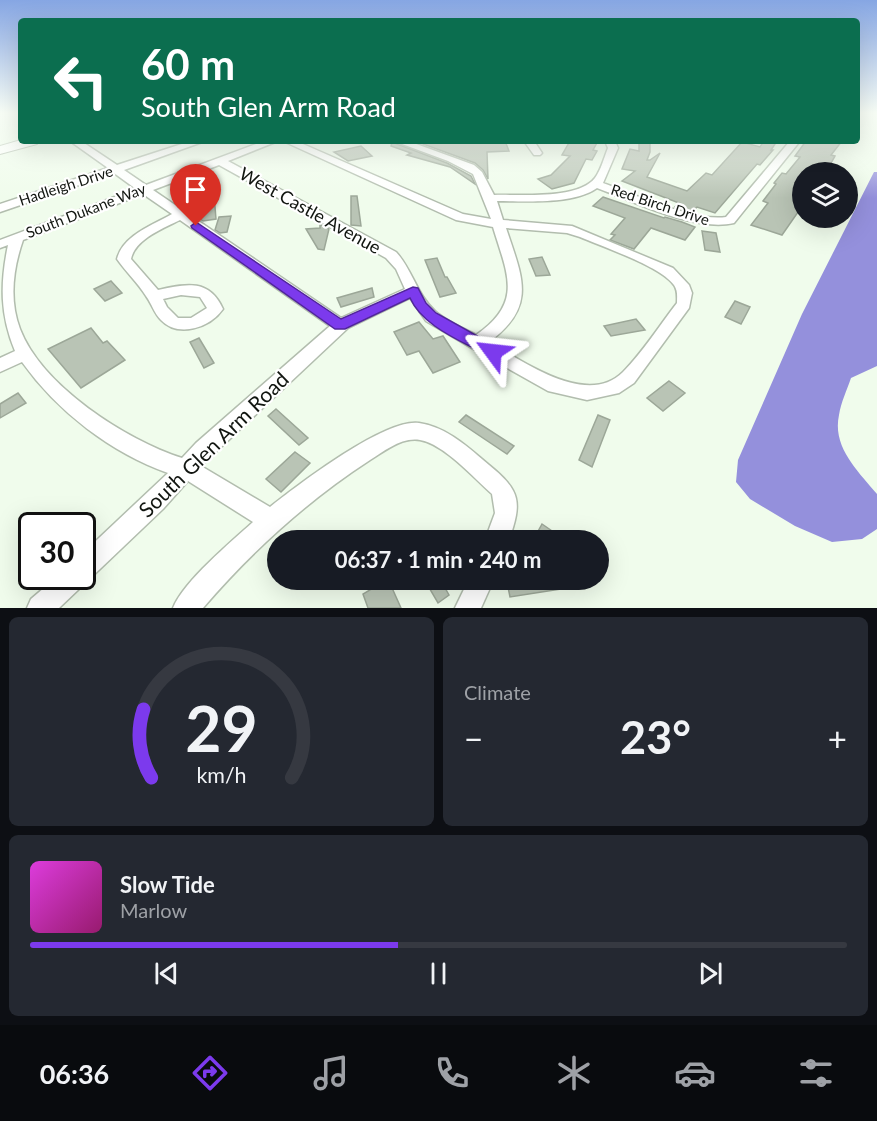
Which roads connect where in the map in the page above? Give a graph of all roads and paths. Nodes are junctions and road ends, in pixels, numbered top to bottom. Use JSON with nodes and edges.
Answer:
{"nodes":[{"id":1,"x":22,"y":144,"type":"edge"},
{"id":2,"x":79,"y":144,"type":"edge"},
{"id":3,"x":191,"y":144,"type":"edge"},
{"id":4,"x":265,"y":144,"type":"edge"},
{"id":5,"x":295,"y":144,"type":"edge"},
{"id":6,"x":407,"y":144,"type":"edge"},
{"id":7,"x":531,"y":144,"type":"edge"},
{"id":8,"x":611,"y":144,"type":"edge"},
{"id":9,"x":793,"y":144,"type":"edge"},
{"id":10,"x":0,"y":150,"type":"edge"},
{"id":11,"x":537,"y":153,"type":"dead end"},
{"id":12,"x":219,"y":161,"type":"junction"},
{"id":13,"x":116,"y":170,"type":"junction"},
{"id":14,"x":596,"y":184,"type":"junction"},
{"id":15,"x":144,"y":189,"type":"junction"},
{"id":16,"x":489,"y":198,"type":"junction"},
{"id":17,"x":0,"y":208,"type":"edge"},
{"id":18,"x":180,"y":215,"type":"junction"},
{"id":19,"x":498,"y":223,"type":"junction"},
{"id":20,"x":18,"y":237,"type":"junction"},
{"id":21,"x":0,"y":244,"type":"edge"},
{"id":22,"x":413,"y":291,"type":"junction"},
{"id":23,"x":154,"y":296,"type":"dead end"},
{"id":24,"x":340,"y":325,"type":"junction"},
{"id":25,"x":477,"y":343,"type":"junction"},
{"id":26,"x":25,"y":354,"type":"junction"},
{"id":27,"x":0,"y":365,"type":"edge"},
{"id":28,"x":184,"y":469,"type":"junction"},
{"id":29,"x":270,"y":520,"type":"junction"},
{"id":30,"x":500,"y":530,"type":"edge"},
{"id":31,"x":96,"y":558,"type":"edge"},
{"id":32,"x":61,"y":590,"type":"edge"},
{"id":33,"x":477,"y":590,"type":"edge"},
{"id":34,"x":40,"y":608,"type":"edge"},
{"id":35,"x":186,"y":608,"type":"edge"},
{"id":36,"x":468,"y":608,"type":"edge"}],
"edges":[{"from":1,"to":10,"type":"street"},
{"from":2,"to":13,"type":"street"},
{"from":3,"to":13,"type":"street","name":"Hadleigh Drive"},
{"from":4,"to":12,"type":"street","name":"South Dukane Way"},
{"from":5,"to":19,"type":"street"},
{"from":6,"to":16,"type":"street"},
{"from":7,"to":11,"type":"street"},
{"from":8,"to":14,"type":"street"},
{"from":9,"to":14,"type":"street","name":"Red Birch Drive"},
{"from":12,"to":15,"type":"street","name":"South Dukane Way"},
{"from":12,"to":22,"type":"street","name":"West Castle Avenue"},
{"from":13,"to":15,"type":"street"},
{"from":13,"to":17,"type":"street","name":"Hadleigh Drive"},
{"from":14,"to":16,"type":"street"},
{"from":15,"to":18,"type":"street"},
{"from":15,"to":20,"type":"street","name":"South Dukane Way"},
{"from":16,"to":19,"type":"street"},
{"from":18,"to":23,"type":"street"},
{"from":18,"to":24,"type":"street"},
{"from":19,"to":25,"type":"street"},
{"from":19,"to":25,"type":"street","name":"West Castle Avenue"},
{"from":20,"to":21,"type":"street","name":"South Dukane Way"},
{"from":20,"to":26,"type":"street"},
{"from":22,"to":24,"type":"street","name":"South Glen Arm Road"},
{"from":22,"to":25,"type":"street","name":"West Castle Avenue"},
{"from":24,"to":28,"type":"street","name":"South Glen Arm Road"},
{"from":26,"to":27,"type":"street"},
{"from":26,"to":28,"type":"street"},
{"from":28,"to":29,"type":"street"},
{"from":28,"to":31,"type":"street","name":"South Glen Arm Road"},
{"from":29,"to":30,"type":"street"},
{"from":29,"to":35,"type":"street"},
{"from":32,"to":34,"type":"street"},
{"from":33,"to":36,"type":"street"}]}
